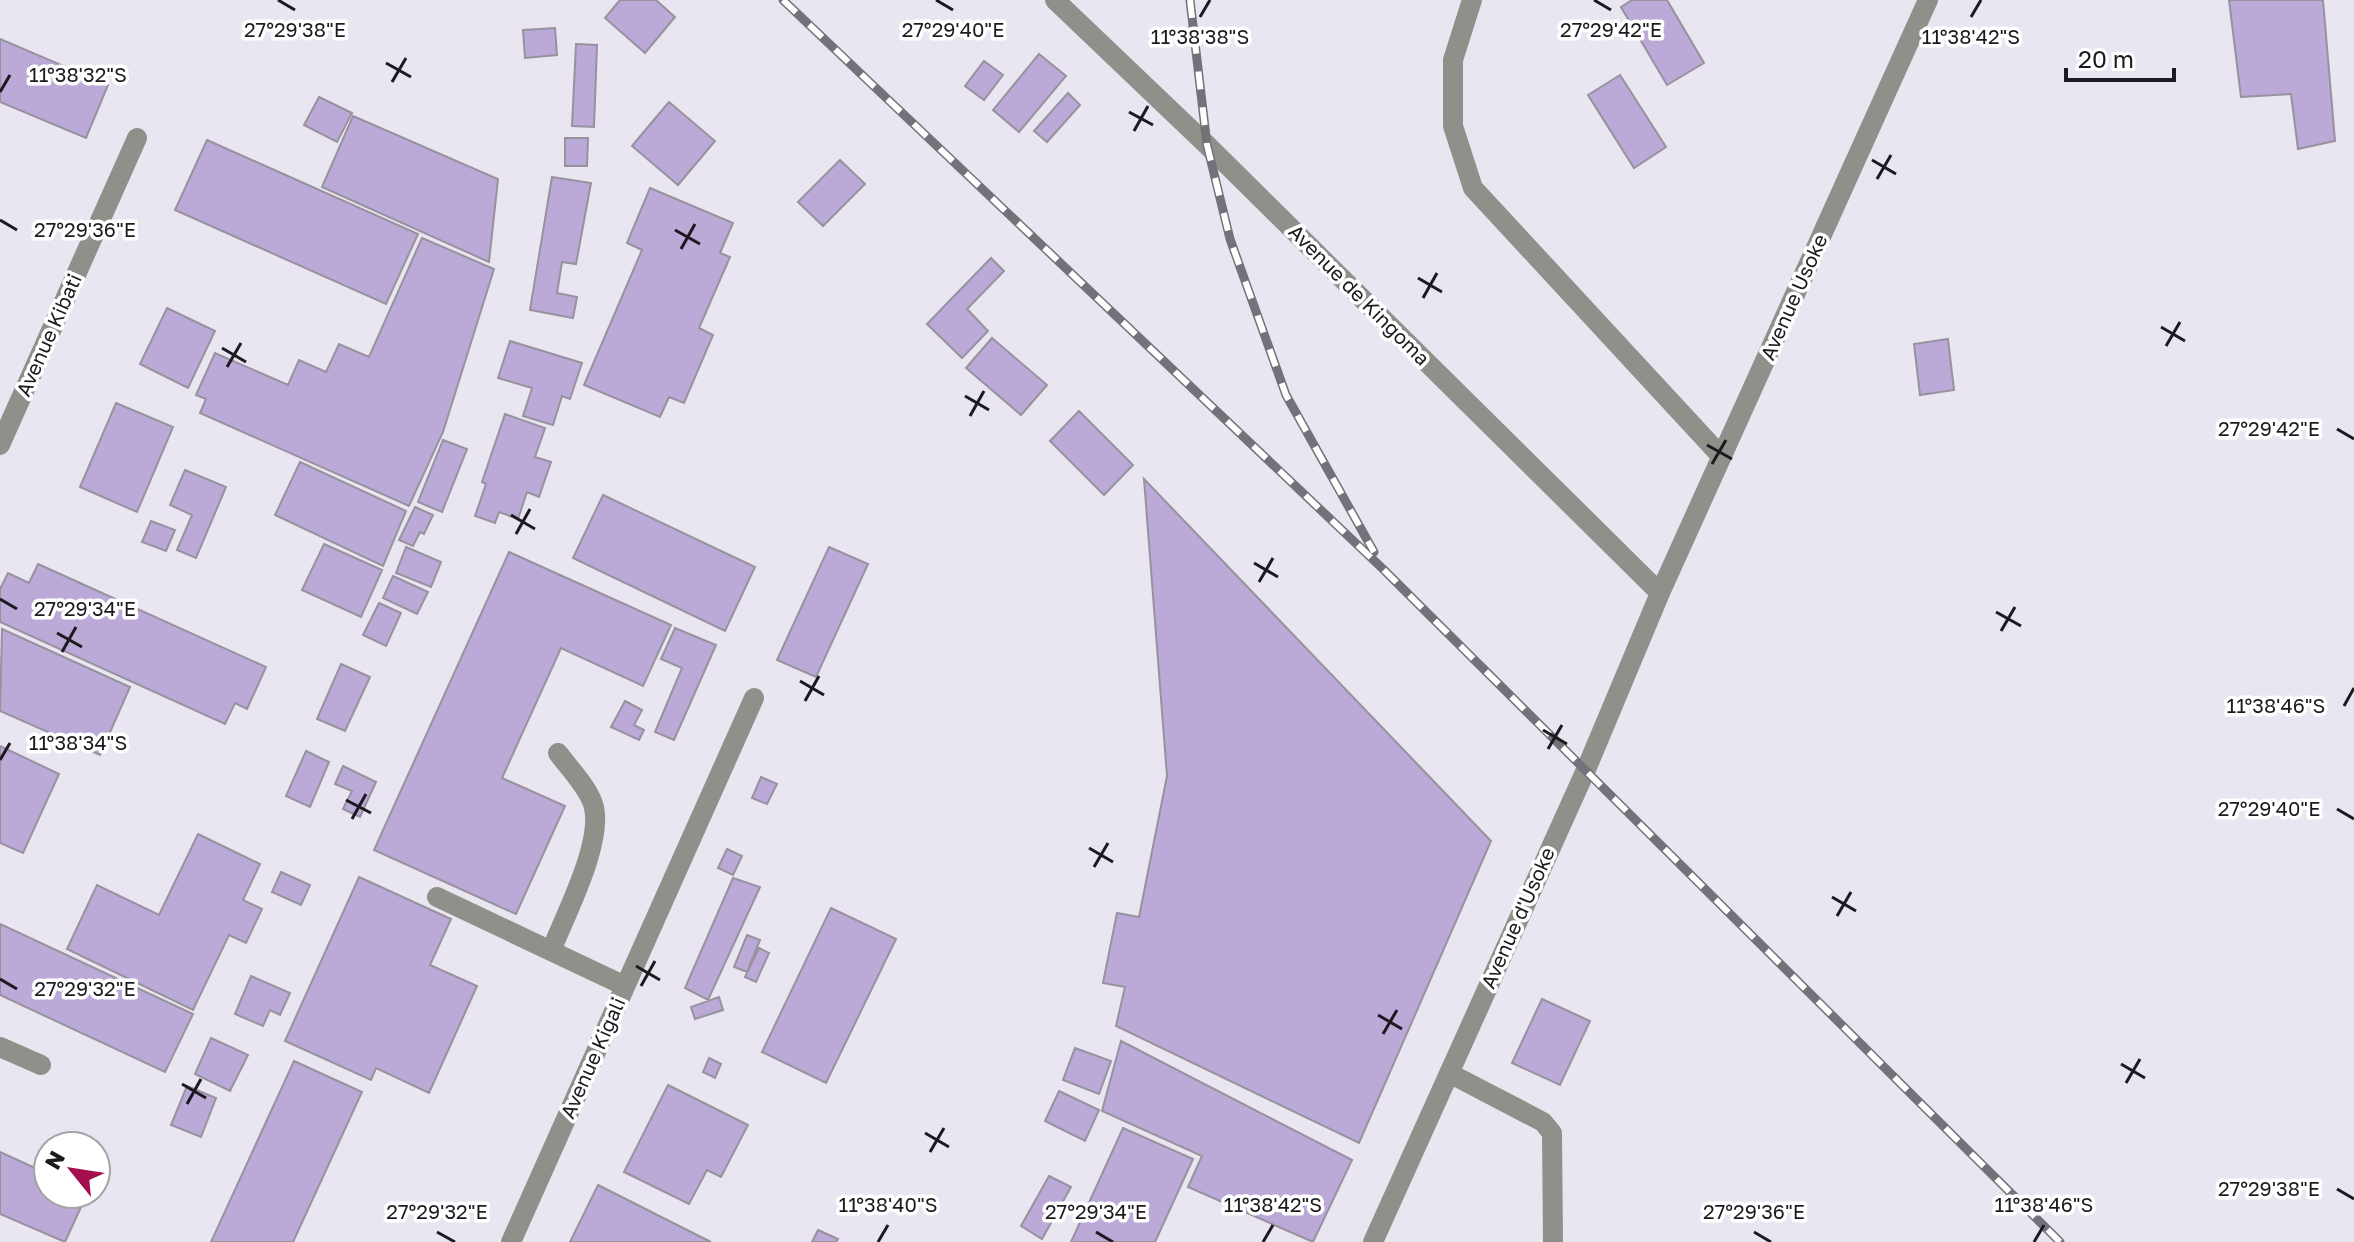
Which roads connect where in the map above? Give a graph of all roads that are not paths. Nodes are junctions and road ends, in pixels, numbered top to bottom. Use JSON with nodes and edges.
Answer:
{"nodes":[{"id":1,"x":1055,"y":0,"type":"edge"},
{"id":2,"x":1472,"y":0,"type":"edge"},
{"id":3,"x":1928,"y":0,"type":"edge"},
{"id":4,"x":137,"y":138,"type":"dead end"},
{"id":5,"x":0,"y":445,"type":"edge"},
{"id":6,"x":1721,"y":456,"type":"junction"},
{"id":7,"x":1660,"y":593,"type":"junction"},
{"id":8,"x":754,"y":698,"type":"dead end"},
{"id":9,"x":558,"y":753,"type":"dead end"},
{"id":10,"x":437,"y":897,"type":"dead end"},
{"id":11,"x":551,"y":951,"type":"junction"},
{"id":12,"x":625,"y":986,"type":"junction"},
{"id":13,"x":0,"y":1047,"type":"edge"},
{"id":14,"x":41,"y":1065,"type":"dead end"},
{"id":15,"x":1449,"y":1073,"type":"junction"},
{"id":16,"x":511,"y":1242,"type":"edge"},
{"id":17,"x":1373,"y":1242,"type":"edge"},
{"id":18,"x":1553,"y":1242,"type":"edge"}],
"edges":[{"from":1,"to":7,"type":"street","name":"Avenue de Kingoma"},
{"from":2,"to":6,"type":"street"},
{"from":3,"to":6,"type":"street","name":"Avenue Usoke"},
{"from":4,"to":5,"type":"street","name":"Avenue Kibati"},
{"from":6,"to":7,"type":"street","name":"Avenue Usoke"},
{"from":7,"to":15,"type":"street","name":"Avenue d'Usoke"},
{"from":8,"to":12,"type":"street","name":"Avenue Kigali"},
{"from":9,"to":11,"type":"street"},
{"from":10,"to":11,"type":"street"},
{"from":11,"to":12,"type":"street"},
{"from":12,"to":16,"type":"street","name":"Avenue Kigali"},
{"from":13,"to":14,"type":"street"},
{"from":15,"to":17,"type":"street","name":"Avenue d'Usoke"},
{"from":15,"to":18,"type":"street"}]}
